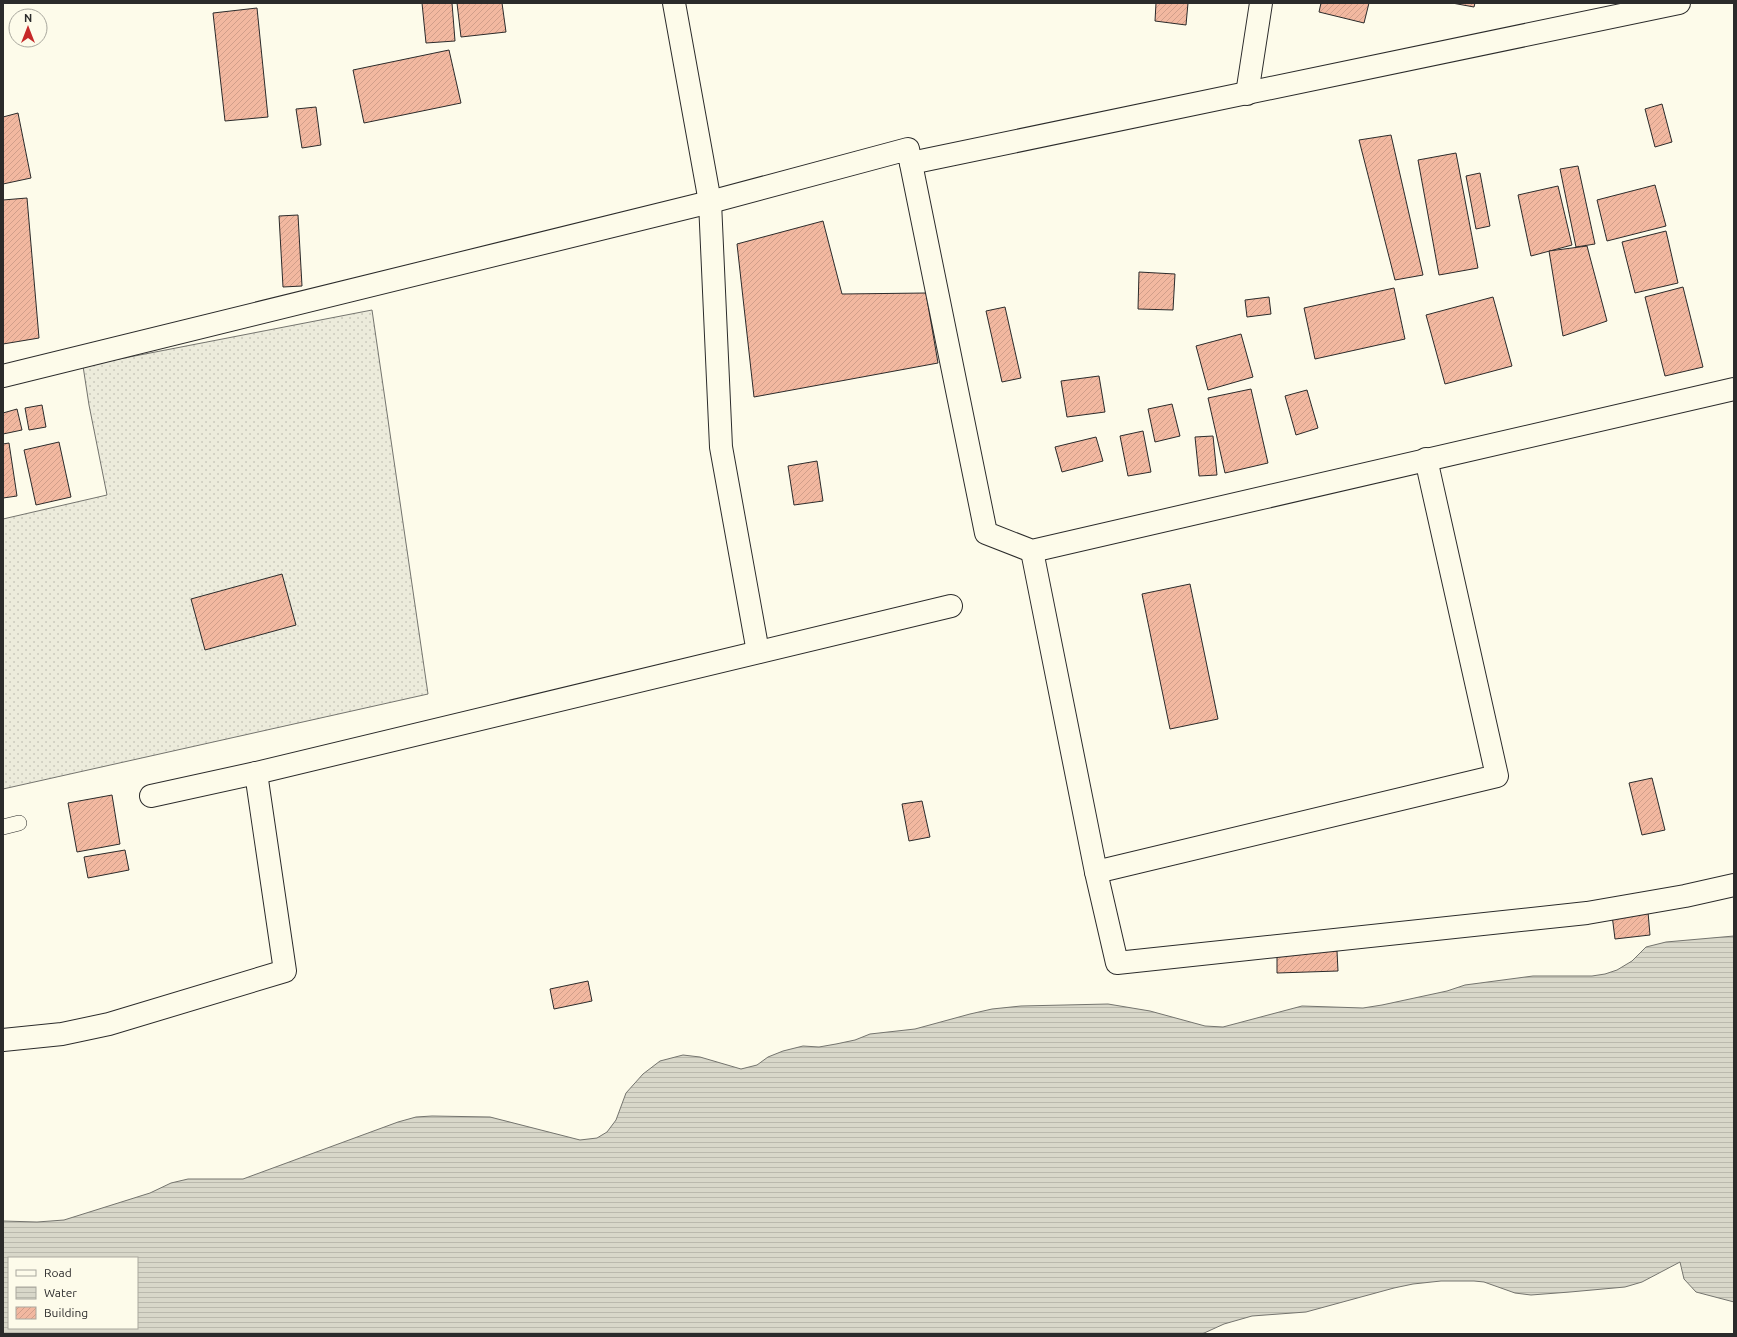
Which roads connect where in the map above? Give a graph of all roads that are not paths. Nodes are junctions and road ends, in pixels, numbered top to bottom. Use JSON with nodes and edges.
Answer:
{"nodes":[{"id":1,"x":674,"y":3,"type":"edge"},
{"id":2,"x":1260,"y":3,"type":"edge"},
{"id":3,"x":1679,"y":3,"type":"edge"},
{"id":4,"x":1619,"y":9,"type":"edge"},
{"id":5,"x":1247,"y":94,"type":"junction"},
{"id":6,"x":911,"y":163,"type":"junction"},
{"id":7,"x":710,"y":202,"type":"junction"},
{"id":8,"x":3,"y":376,"type":"edge"},
{"id":9,"x":1734,"y":390,"type":"edge"},
{"id":10,"x":1426,"y":459,"type":"junction"},
{"id":11,"x":1032,"y":551,"type":"junction"},
{"id":12,"x":951,"y":606,"type":"dead end"},
{"id":13,"x":758,"y":652,"type":"junction"},
{"id":14,"x":256,"y":773,"type":"junction"},
{"id":15,"x":151,"y":796,"type":"dead end"},
{"id":16,"x":19,"y":823,"type":"dead end"},
{"id":17,"x":3,"y":827,"type":"edge"},
{"id":18,"x":1096,"y":872,"type":"junction"},
{"id":19,"x":1734,"y":885,"type":"edge"},
{"id":20,"x":3,"y":1040,"type":"edge"}],
"edges":[{"from":1,"to":7,"type":"street"},
{"from":2,"to":5,"type":"street"},
{"from":3,"to":4,"type":"street"},
{"from":4,"to":5,"type":"street"},
{"from":5,"to":6,"type":"street"},
{"from":6,"to":7,"type":"street"},
{"from":6,"to":11,"type":"street"},
{"from":7,"to":8,"type":"street"},
{"from":7,"to":13,"type":"street"},
{"from":9,"to":10,"type":"street"},
{"from":10,"to":11,"type":"street"},
{"from":10,"to":18,"type":"street"},
{"from":11,"to":18,"type":"street"},
{"from":12,"to":13,"type":"street"},
{"from":13,"to":14,"type":"street"},
{"from":14,"to":15,"type":"street"},
{"from":14,"to":20,"type":"street"},
{"from":16,"to":17,"type":"lane"},
{"from":18,"to":19,"type":"street"}]}
